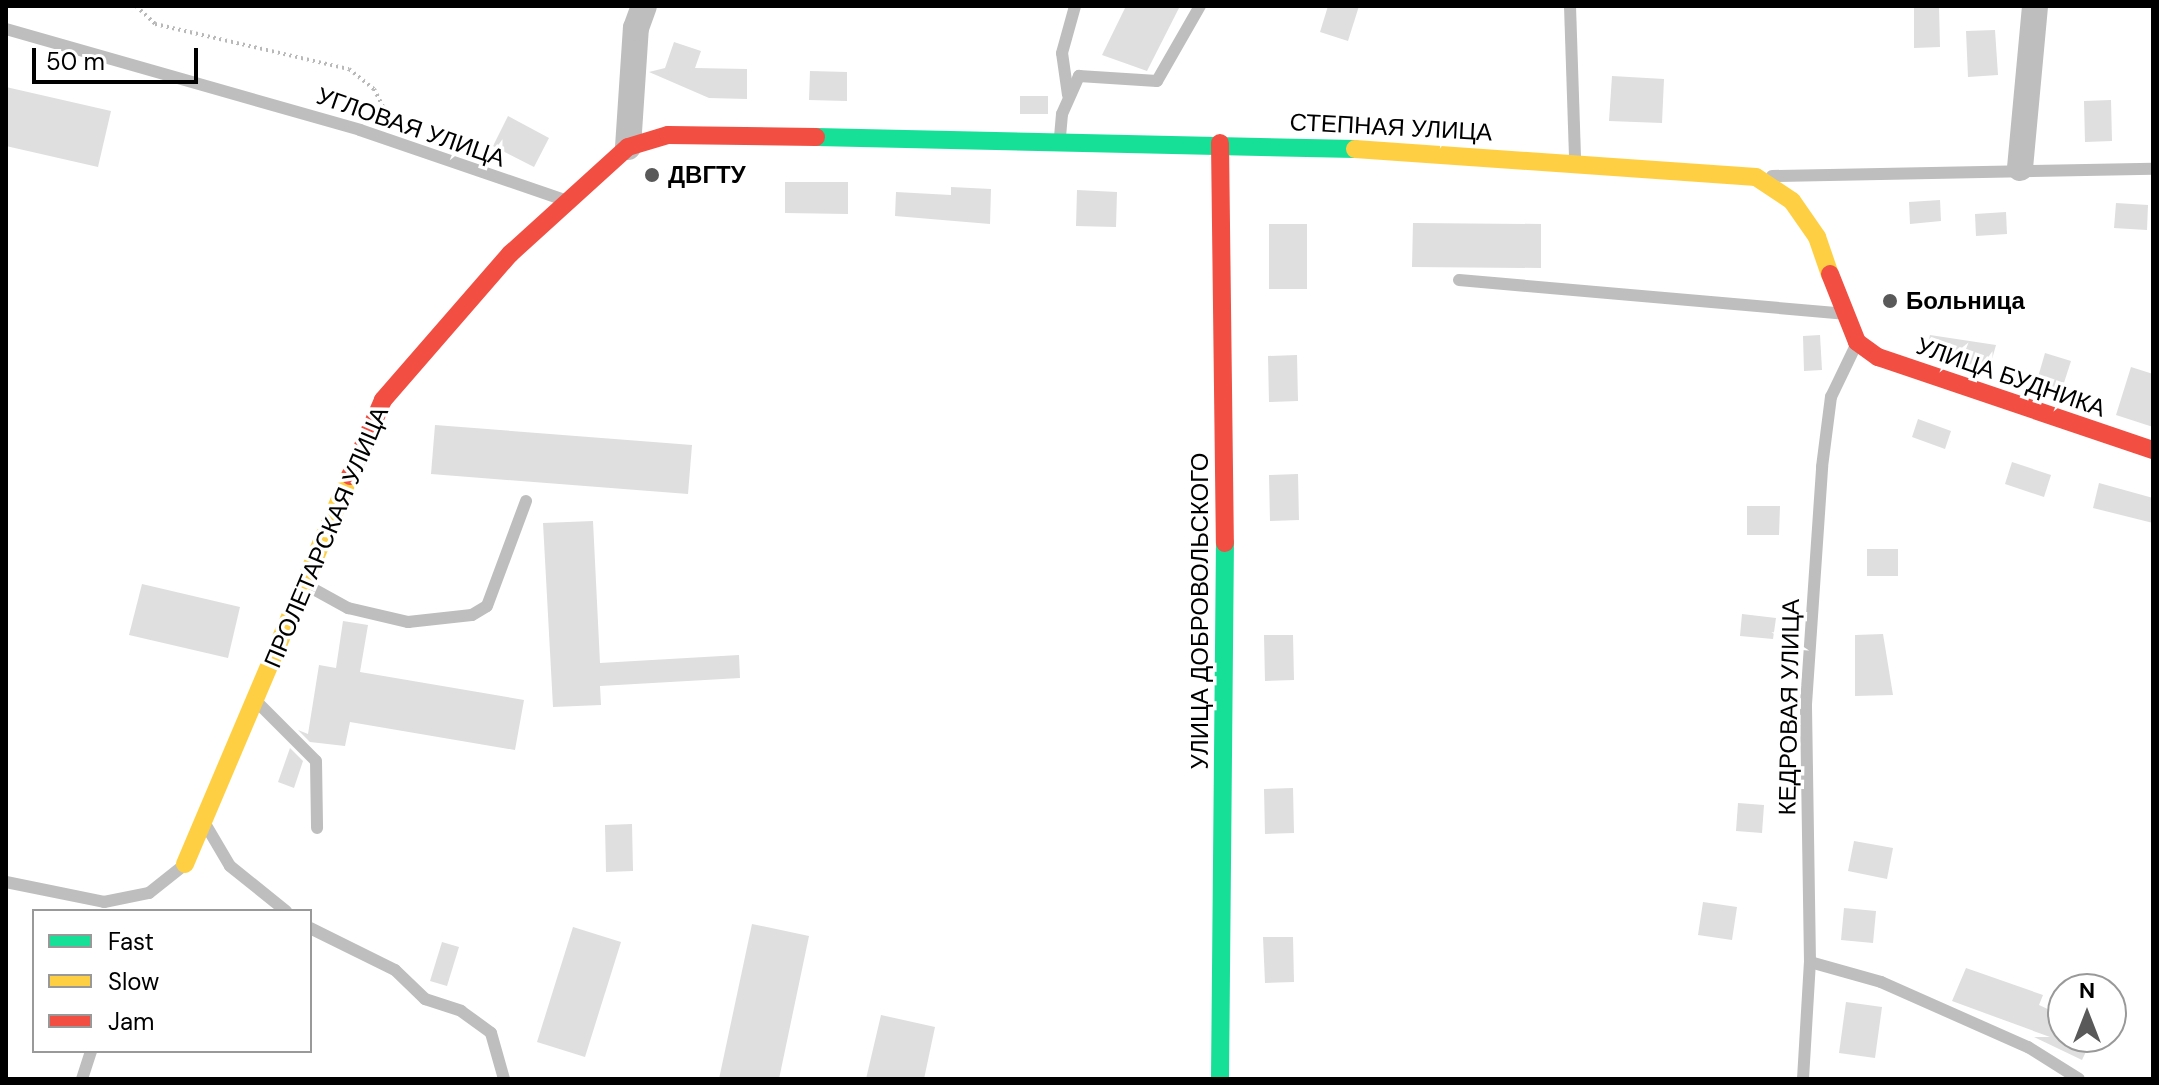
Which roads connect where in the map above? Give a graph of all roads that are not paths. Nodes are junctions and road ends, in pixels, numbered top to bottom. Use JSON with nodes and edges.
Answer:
{"nodes":[{"id":1,"x":644,"y":6,"type":"edge"},
{"id":2,"x":1075,"y":6,"type":"edge"},
{"id":3,"x":1200,"y":6,"type":"edge"},
{"id":4,"x":1570,"y":6,"type":"edge"},
{"id":5,"x":2035,"y":6,"type":"edge"},
{"id":6,"x":6,"y":29,"type":"edge"},
{"id":7,"x":1068,"y":95,"type":"junction"},
{"id":8,"x":1060,"y":140,"type":"junction"},
{"id":9,"x":1220,"y":143,"type":"junction"},
{"id":10,"x":628,"y":147,"type":"junction"},
{"id":11,"x":1575,"y":160,"type":"junction"},
{"id":12,"x":2020,"y":168,"type":"junction"},
{"id":13,"x":2153,"y":169,"type":"edge"},
{"id":14,"x":1756,"y":177,"type":"junction"},
{"id":15,"x":572,"y":202,"type":"junction"},
{"id":16,"x":1459,"y":280,"type":"dead end"},
{"id":17,"x":1843,"y":313,"type":"junction"},
{"id":18,"x":1857,"y":342,"type":"junction"},
{"id":19,"x":2153,"y":450,"type":"edge"},
{"id":20,"x":526,"y":501,"type":"dead end"},
{"id":21,"x":308,"y":586,"type":"junction"},
{"id":22,"x":255,"y":700,"type":"junction"},
{"id":23,"x":204,"y":821,"type":"junction"},
{"id":24,"x":317,"y":828,"type":"dead end"},
{"id":25,"x":185,"y":864,"type":"joint"},
{"id":26,"x":6,"y":882,"type":"edge"},
{"id":27,"x":284,"y":909,"type":"edge"},
{"id":28,"x":312,"y":929,"type":"edge"},
{"id":29,"x":1810,"y":962,"type":"junction"},
{"id":30,"x":90,"y":1053,"type":"edge"},
{"id":31,"x":82,"y":1079,"type":"edge"},
{"id":32,"x":504,"y":1079,"type":"edge"},
{"id":33,"x":1220,"y":1079,"type":"edge"},
{"id":34,"x":1803,"y":1079,"type":"edge"},
{"id":35,"x":2079,"y":1079,"type":"edge"}],
"edges":[{"from":1,"to":10,"type":"street"},
{"from":2,"to":7,"type":"lane"},
{"from":3,"to":7,"type":"lane"},
{"from":4,"to":11,"type":"lane"},
{"from":5,"to":12,"type":"street"},
{"from":6,"to":15,"type":"lane","name":"УГЛОВАЯ УЛИЦА"},
{"from":7,"to":8,"type":"lane"},
{"from":8,"to":9,"type":"street","name":"СТЕПНАЯ УЛИЦА"},
{"from":8,"to":10,"type":"street","name":"СТЕПНАЯ УЛИЦА"},
{"from":9,"to":11,"type":"street","name":"СТЕПНАЯ УЛИЦА"},
{"from":9,"to":33,"type":"street","name":"УЛИЦА ДОБРОВОЛЬСКОГО"},
{"from":10,"to":15,"type":"street","name":"ПРОЛЕТАРСКАЯ УЛИЦА"},
{"from":11,"to":14,"type":"street","name":"СТЕПНАЯ УЛИЦА"},
{"from":12,"to":13,"type":"lane","name":"СТЕПНАЯ УЛИЦА"},
{"from":12,"to":14,"type":"lane","name":"СТЕПНАЯ УЛИЦА"},
{"from":14,"to":17,"type":"street"},
{"from":15,"to":21,"type":"street","name":"ПРОЛЕТАРСКАЯ УЛИЦА"},
{"from":16,"to":17,"type":"lane"},
{"from":17,"to":18,"type":"street"},
{"from":18,"to":19,"type":"street","name":"УЛИЦА БУДНИКА"},
{"from":18,"to":29,"type":"lane","name":"КЕДРОВАЯ УЛИЦА"},
{"from":20,"to":21,"type":"lane"},
{"from":21,"to":22,"type":"street","name":"ПРОЛЕТАРСКАЯ УЛИЦА"},
{"from":22,"to":23,"type":"street","name":"ПРОЛЕТАРСКАЯ УЛИЦА"},
{"from":22,"to":24,"type":"lane"},
{"from":23,"to":25,"type":"street","name":"ПРОЛЕТАРСКАЯ УЛИЦА"},
{"from":23,"to":27,"type":"lane"},
{"from":25,"to":26,"type":"lane"},
{"from":28,"to":32,"type":"lane"},
{"from":29,"to":34,"type":"lane","name":"КЕДРОВАЯ УЛИЦА"},
{"from":29,"to":35,"type":"lane"},
{"from":30,"to":31,"type":"lane"}]}
